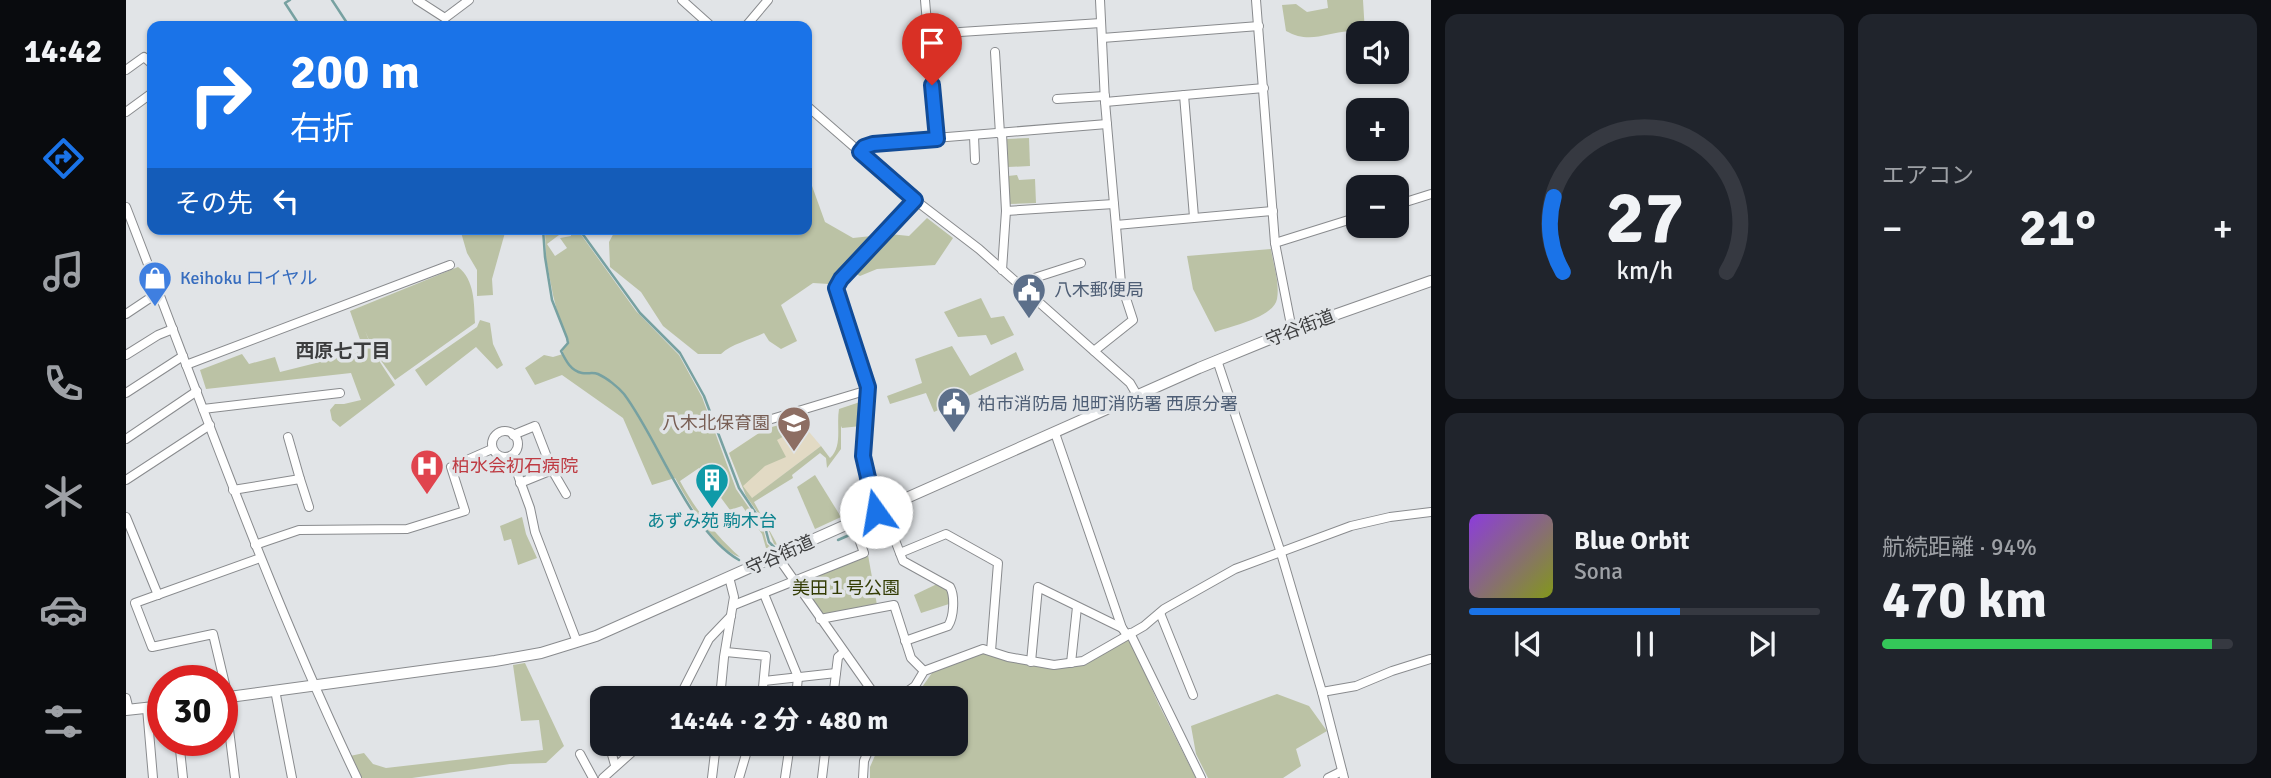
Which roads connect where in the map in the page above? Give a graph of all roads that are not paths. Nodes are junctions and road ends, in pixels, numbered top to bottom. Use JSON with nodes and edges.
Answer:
{"nodes":[{"id":1,"x":417,"y":0,"type":"edge"},
{"id":2,"x":468,"y":0,"type":"edge"},
{"id":3,"x":682,"y":0,"type":"edge"},
{"id":4,"x":768,"y":0,"type":"edge"},
{"id":5,"x":925,"y":0,"type":"edge"},
{"id":6,"x":1100,"y":0,"type":"edge"},
{"id":7,"x":1256,"y":0,"type":"edge"},
{"id":8,"x":705,"y":21,"type":"edge"},
{"id":9,"x":750,"y":21,"type":"edge"},
{"id":10,"x":1101,"y":23,"type":"junction"},
{"id":11,"x":1259,"y":26,"type":"junction"},
{"id":12,"x":960,"y":32,"type":"dead end"},
{"id":13,"x":1102,"y":38,"type":"junction"},
{"id":14,"x":995,"y":52,"type":"dead end"},
{"id":15,"x":147,"y":60,"type":"edge"},
{"id":16,"x":126,"y":70,"type":"edge"},
{"id":17,"x":1264,"y":88,"type":"junction"},
{"id":18,"x":1184,"y":95,"type":"junction"},
{"id":19,"x":147,"y":97,"type":"edge"},
{"id":20,"x":1057,"y":99,"type":"dead end"},
{"id":21,"x":1105,"y":99,"type":"junction"},
{"id":22,"x":812,"y":110,"type":"edge"},
{"id":23,"x":126,"y":112,"type":"edge"},
{"id":24,"x":1107,"y":124,"type":"junction"},
{"id":25,"x":1001,"y":134,"type":"junction"},
{"id":26,"x":974,"y":136,"type":"junction"},
{"id":27,"x":937,"y":139,"type":"junction"},
{"id":28,"x":860,"y":152,"type":"junction"},
{"id":29,"x":975,"y":160,"type":"dead end"},
{"id":30,"x":1431,"y":194,"type":"edge"},
{"id":31,"x":915,"y":200,"type":"junction"},
{"id":32,"x":1409,"y":201,"type":"edge"},
{"id":33,"x":1114,"y":204,"type":"junction"},
{"id":34,"x":126,"y":207,"type":"edge"},
{"id":35,"x":1006,"y":211,"type":"junction"},
{"id":36,"x":1273,"y":211,"type":"junction"},
{"id":37,"x":1194,"y":217,"type":"junction"},
{"id":38,"x":1346,"y":221,"type":"edge"},
{"id":39,"x":1116,"y":225,"type":"junction"},
{"id":40,"x":1275,"y":243,"type":"junction"},
{"id":41,"x":1081,"y":263,"type":"dead end"},
{"id":42,"x":450,"y":265,"type":"dead end"},
{"id":43,"x":1002,"y":270,"type":"junction"},
{"id":44,"x":1431,"y":281,"type":"edge"},
{"id":45,"x":1019,"y":285,"type":"junction"},
{"id":46,"x":159,"y":292,"type":"junction"},
{"id":47,"x":126,"y":314,"type":"edge"},
{"id":48,"x":173,"y":329,"type":"junction"},
{"id":49,"x":1292,"y":330,"type":"junction"},
{"id":50,"x":1094,"y":351,"type":"junction"},
{"id":51,"x":126,"y":355,"type":"edge"},
{"id":52,"x":183,"y":356,"type":"junction"},
{"id":53,"x":1217,"y":360,"type":"junction"},
{"id":54,"x":186,"y":365,"type":"junction"},
{"id":55,"x":868,"y":390,"type":"junction"},
{"id":56,"x":197,"y":391,"type":"junction"},
{"id":57,"x":126,"y":393,"type":"edge"},
{"id":58,"x":340,"y":393,"type":"dead end"},
{"id":59,"x":1137,"y":395,"type":"junction"},
{"id":60,"x":203,"y":409,"type":"junction"},
{"id":61,"x":765,"y":421,"type":"dead end"},
{"id":62,"x":210,"y":425,"type":"junction"},
{"id":63,"x":1055,"y":433,"type":"junction"},
{"id":64,"x":513,"y":435,"type":"junction"},
{"id":65,"x":288,"y":437,"type":"dead end"},
{"id":66,"x":126,"y":439,"type":"edge"},
{"id":67,"x":492,"y":449,"type":"junction"},
{"id":68,"x":511,"y":456,"type":"junction"},
{"id":69,"x":552,"y":470,"type":"junction"},
{"id":70,"x":300,"y":479,"type":"junction"},
{"id":71,"x":126,"y":480,"type":"edge"},
{"id":72,"x":520,"y":482,"type":"junction"},
{"id":73,"x":233,"y":490,"type":"junction"},
{"id":74,"x":566,"y":494,"type":"dead end"},
{"id":75,"x":309,"y":507,"type":"dead end"},
{"id":76,"x":879,"y":510,"type":"junction"},
{"id":77,"x":1431,"y":512,"type":"edge"},
{"id":78,"x":126,"y":517,"type":"edge"},
{"id":79,"x":853,"y":522,"type":"junction"},
{"id":80,"x":128,"y":528,"type":"edge"},
{"id":81,"x":255,"y":545,"type":"junction"},
{"id":82,"x":1281,"y":552,"type":"junction"},
{"id":83,"x":900,"y":553,"type":"junction"},
{"id":84,"x":777,"y":556,"type":"junction"},
{"id":85,"x":260,"y":558,"type":"junction"},
{"id":86,"x":729,"y":577,"type":"junction"},
{"id":87,"x":794,"y":582,"type":"junction"},
{"id":88,"x":764,"y":594,"type":"junction"},
{"id":89,"x":158,"y":595,"type":"junction"},
{"id":90,"x":734,"y":605,"type":"junction"},
{"id":91,"x":1077,"y":607,"type":"junction"},
{"id":92,"x":1160,"y":613,"type":"junction"},
{"id":93,"x":731,"y":615,"type":"junction"},
{"id":94,"x":820,"y":619,"type":"junction"},
{"id":95,"x":1126,"y":632,"type":"junction"},
{"id":96,"x":905,"y":641,"type":"junction"},
{"id":97,"x":577,"y":642,"type":"junction"},
{"id":98,"x":991,"y":651,"type":"junction"},
{"id":99,"x":726,"y":652,"type":"junction"},
{"id":100,"x":844,"y":652,"type":"junction"},
{"id":101,"x":1430,"y":659,"type":"edge"},
{"id":102,"x":1031,"y":662,"type":"junction"},
{"id":103,"x":1071,"y":663,"type":"junction"},
{"id":104,"x":219,"y":665,"type":"edge"},
{"id":105,"x":924,"y":671,"type":"junction"},
{"id":106,"x":836,"y":673,"type":"junction"},
{"id":107,"x":798,"y":677,"type":"junction"},
{"id":108,"x":764,"y":681,"type":"junction"},
{"id":109,"x":314,"y":685,"type":"junction"},
{"id":110,"x":685,"y":686,"type":"edge"},
{"id":111,"x":722,"y":686,"type":"edge"},
{"id":112,"x":763,"y":686,"type":"edge"},
{"id":113,"x":797,"y":686,"type":"edge"},
{"id":114,"x":834,"y":686,"type":"edge"},
{"id":115,"x":868,"y":686,"type":"edge"},
{"id":116,"x":915,"y":686,"type":"edge"},
{"id":117,"x":275,"y":690,"type":"junction"},
{"id":118,"x":1322,"y":692,"type":"junction"},
{"id":119,"x":238,"y":695,"type":"edge"},
{"id":120,"x":1193,"y":695,"type":"dead end"},
{"id":121,"x":127,"y":706,"type":"edge"},
{"id":122,"x":147,"y":708,"type":"edge"},
{"id":123,"x":580,"y":754,"type":"dead end"},
{"id":124,"x":151,"y":756,"type":"edge"},
{"id":125,"x":181,"y":756,"type":"edge"},
{"id":126,"x":232,"y":756,"type":"edge"},
{"id":127,"x":612,"y":756,"type":"edge"},
{"id":128,"x":626,"y":756,"type":"edge"},
{"id":129,"x":715,"y":756,"type":"edge"},
{"id":130,"x":745,"y":756,"type":"edge"},
{"id":131,"x":788,"y":756,"type":"edge"},
{"id":132,"x":825,"y":756,"type":"edge"},
{"id":133,"x":866,"y":756,"type":"edge"},
{"id":134,"x":615,"y":765,"type":"junction"},
{"id":135,"x":1343,"y":774,"type":"edge"},
{"id":136,"x":153,"y":778,"type":"edge"},
{"id":137,"x":183,"y":778,"type":"edge"},
{"id":138,"x":235,"y":778,"type":"edge"},
{"id":139,"x":292,"y":778,"type":"edge"},
{"id":140,"x":357,"y":778,"type":"edge"},
{"id":141,"x":593,"y":778,"type":"edge"},
{"id":142,"x":603,"y":778,"type":"edge"},
{"id":143,"x":712,"y":778,"type":"edge"},
{"id":144,"x":739,"y":778,"type":"edge"},
{"id":145,"x":785,"y":778,"type":"edge"},
{"id":146,"x":822,"y":778,"type":"edge"},
{"id":147,"x":863,"y":778,"type":"edge"},
{"id":148,"x":1201,"y":778,"type":"edge"},
{"id":149,"x":1328,"y":778,"type":"edge"}],
"edges":[{"from":1,"to":2,"type":"street"},
{"from":3,"to":8,"type":"street"},
{"from":4,"to":9,"type":"street"},
{"from":5,"to":27,"type":"street"},
{"from":6,"to":10,"type":"street"},
{"from":7,"to":11,"type":"street"},
{"from":10,"to":12,"type":"street"},
{"from":10,"to":13,"type":"street"},
{"from":11,"to":13,"type":"street"},
{"from":11,"to":17,"type":"street"},
{"from":13,"to":21,"type":"street"},
{"from":14,"to":25,"type":"street"},
{"from":15,"to":16,"type":"street"},
{"from":17,"to":18,"type":"street"},
{"from":17,"to":36,"type":"street"},
{"from":18,"to":21,"type":"street"},
{"from":18,"to":37,"type":"street"},
{"from":19,"to":23,"type":"street"},
{"from":20,"to":21,"type":"street"},
{"from":21,"to":24,"type":"street"},
{"from":22,"to":28,"type":"street"},
{"from":24,"to":25,"type":"street"},
{"from":24,"to":33,"type":"street"},
{"from":25,"to":26,"type":"street"},
{"from":25,"to":35,"type":"street"},
{"from":26,"to":27,"type":"street"},
{"from":26,"to":29,"type":"street"},
{"from":27,"to":28,"type":"street"},
{"from":28,"to":31,"type":"street"},
{"from":30,"to":32,"type":"street"},
{"from":31,"to":43,"type":"street"},
{"from":31,"to":55,"type":"street"},
{"from":33,"to":35,"type":"street"},
{"from":33,"to":39,"type":"street"},
{"from":34,"to":46,"type":"street"},
{"from":35,"to":43,"type":"street"},
{"from":36,"to":37,"type":"street"},
{"from":36,"to":40,"type":"street"},
{"from":37,"to":39,"type":"street"},
{"from":38,"to":40,"type":"street"},
{"from":39,"to":50,"type":"street"},
{"from":40,"to":49,"type":"street"},
{"from":41,"to":45,"type":"street"},
{"from":42,"to":54,"type":"street"},
{"from":43,"to":45,"type":"street"},
{"from":44,"to":49,"type":"main road","name":"守谷街道"},
{"from":45,"to":50,"type":"street"},
{"from":46,"to":47,"type":"street"},
{"from":46,"to":48,"type":"street"},
{"from":48,"to":51,"type":"street"},
{"from":48,"to":52,"type":"street"},
{"from":49,"to":53,"type":"main road","name":"守谷街道"},
{"from":50,"to":59,"type":"street"},
{"from":52,"to":54,"type":"street"},
{"from":52,"to":57,"type":"street"},
{"from":53,"to":59,"type":"main road","name":"守谷街道"},
{"from":53,"to":82,"type":"street"},
{"from":54,"to":56,"type":"street"},
{"from":55,"to":61,"type":"street"},
{"from":55,"to":76,"type":"street"},
{"from":56,"to":60,"type":"street"},
{"from":56,"to":66,"type":"street"},
{"from":58,"to":60,"type":"street"},
{"from":59,"to":63,"type":"main road","name":"守谷街道"},
{"from":60,"to":62,"type":"street"},
{"from":62,"to":71,"type":"street"},
{"from":62,"to":73,"type":"street"},
{"from":63,"to":76,"type":"main road","name":"守谷街道"},
{"from":63,"to":95,"type":"street"},
{"from":64,"to":67,"type":"street"},
{"from":64,"to":68,"type":"street"},
{"from":64,"to":69,"type":"street"},
{"from":65,"to":70,"type":"street"},
{"from":67,"to":68,"type":"street"},
{"from":67,"to":81,"type":"street"},
{"from":68,"to":72,"type":"street"},
{"from":69,"to":72,"type":"street"},
{"from":69,"to":74,"type":"street"},
{"from":70,"to":73,"type":"street"},
{"from":70,"to":75,"type":"street"},
{"from":72,"to":97,"type":"street"},
{"from":73,"to":81,"type":"street"},
{"from":76,"to":79,"type":"main road","name":"守谷街道"},
{"from":76,"to":83,"type":"street"},
{"from":77,"to":82,"type":"street"},
{"from":78,"to":80,"type":"street"},
{"from":79,"to":84,"type":"main road","name":"守谷街道"},
{"from":79,"to":87,"type":"street"},
{"from":80,"to":89,"type":"street"},
{"from":81,"to":85,"type":"street"},
{"from":82,"to":92,"type":"street"},
{"from":82,"to":118,"type":"street"},
{"from":83,"to":96,"type":"street"},
{"from":83,"to":98,"type":"street"},
{"from":84,"to":86,"type":"main road","name":"守谷街道"},
{"from":84,"to":87,"type":"street"},
{"from":85,"to":89,"type":"street"},
{"from":85,"to":109,"type":"street"},
{"from":86,"to":90,"type":"street"},
{"from":86,"to":97,"type":"main road","name":"守谷街道"},
{"from":87,"to":88,"type":"street"},
{"from":87,"to":94,"type":"street"},
{"from":88,"to":90,"type":"street"},
{"from":88,"to":107,"type":"street"},
{"from":89,"to":104,"type":"street"},
{"from":90,"to":93,"type":"street"},
{"from":91,"to":95,"type":"street"},
{"from":91,"to":102,"type":"street"},
{"from":91,"to":103,"type":"street"},
{"from":92,"to":95,"type":"street"},
{"from":92,"to":120,"type":"street"},
{"from":93,"to":99,"type":"street"},
{"from":93,"to":110,"type":"street"},
{"from":94,"to":96,"type":"street"},
{"from":94,"to":100,"type":"street"},
{"from":95,"to":103,"type":"street"},
{"from":95,"to":148,"type":"street"},
{"from":96,"to":105,"type":"street"},
{"from":97,"to":109,"type":"main road","name":"守谷街道"},
{"from":98,"to":102,"type":"street"},
{"from":98,"to":105,"type":"street"},
{"from":99,"to":108,"type":"street"},
{"from":99,"to":111,"type":"street"},
{"from":100,"to":106,"type":"street"},
{"from":100,"to":115,"type":"street"},
{"from":101,"to":118,"type":"street"},
{"from":102,"to":103,"type":"street"},
{"from":105,"to":116,"type":"street"},
{"from":106,"to":107,"type":"street"},
{"from":106,"to":114,"type":"street"},
{"from":107,"to":108,"type":"street"},
{"from":107,"to":113,"type":"street"},
{"from":108,"to":112,"type":"street"},
{"from":109,"to":117,"type":"main road","name":"守谷街道"},
{"from":109,"to":140,"type":"street"},
{"from":117,"to":119,"type":"main road","name":"守谷街道"},
{"from":117,"to":139,"type":"street"},
{"from":118,"to":135,"type":"street"},
{"from":121,"to":122,"type":"main road"},
{"from":123,"to":141,"type":"street"},
{"from":124,"to":136,"type":"street"},
{"from":125,"to":137,"type":"street"},
{"from":126,"to":138,"type":"street"},
{"from":127,"to":134,"type":"street"},
{"from":128,"to":134,"type":"street"},
{"from":129,"to":143,"type":"street"},
{"from":130,"to":144,"type":"street"},
{"from":131,"to":145,"type":"street"},
{"from":132,"to":146,"type":"street"},
{"from":133,"to":147,"type":"street"},
{"from":134,"to":142,"type":"street"},
{"from":135,"to":149,"type":"street"}]}
